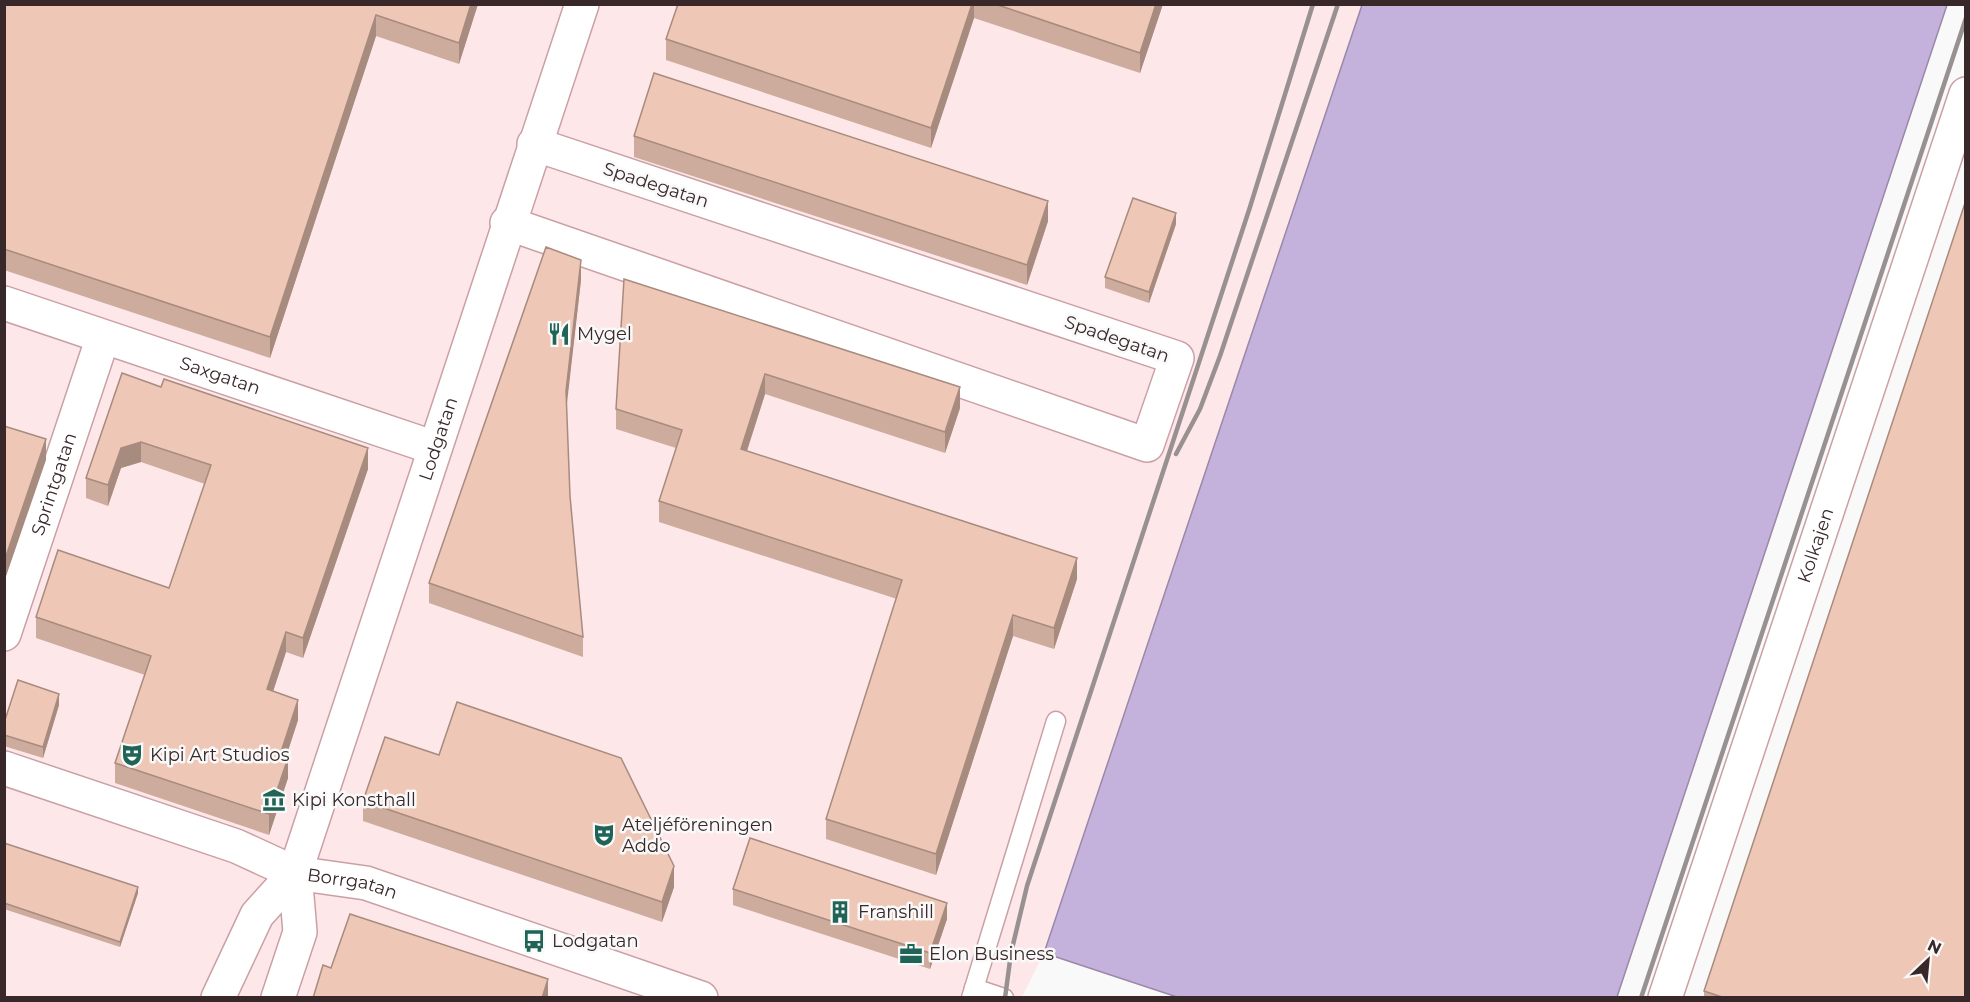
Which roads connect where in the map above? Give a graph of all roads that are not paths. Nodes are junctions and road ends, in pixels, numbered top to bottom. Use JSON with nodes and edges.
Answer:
{"nodes":[{"id":1,"x":582,"y":4,"type":"edge"},
{"id":2,"x":1965,"y":94,"type":"edge"},
{"id":3,"x":534,"y":144,"type":"junction"},
{"id":4,"x":507,"y":223,"type":"junction"},
{"id":5,"x":4,"y":303,"type":"edge"},
{"id":6,"x":103,"y":337,"type":"junction"},
{"id":7,"x":435,"y":448,"type":"junction"},
{"id":8,"x":4,"y":634,"type":"edge"},
{"id":9,"x":1056,"y":721,"type":"dead end"},
{"id":10,"x":4,"y":768,"type":"edge"},
{"id":11,"x":295,"y":873,"type":"junction"},
{"id":12,"x":257,"y":915,"type":"junction"},
{"id":13,"x":972,"y":993,"type":"edge"},
{"id":14,"x":218,"y":998,"type":"edge"},
{"id":15,"x":240,"y":998,"type":"edge"},
{"id":16,"x":278,"y":998,"type":"edge"},
{"id":17,"x":701,"y":998,"type":"edge"},
{"id":18,"x":1004,"y":998,"type":"edge"},
{"id":19,"x":1665,"y":998,"type":"edge"}],
"edges":[{"from":1,"to":3,"type":"street","name":"Lodgatan"},
{"from":2,"to":19,"type":"street","name":"Kolkajen"},
{"from":3,"to":4,"type":"street","name":"Lodgatan"},
{"from":3,"to":4,"type":"street","name":"Spadegatan"},
{"from":4,"to":7,"type":"street","name":"Lodgatan"},
{"from":5,"to":6,"type":"street","name":"Saxgatan"},
{"from":6,"to":7,"type":"street","name":"Saxgatan"},
{"from":6,"to":8,"type":"street","name":"Sprintgatan"},
{"from":7,"to":11,"type":"street","name":"Lodgatan"},
{"from":9,"to":13,"type":"lane"},
{"from":10,"to":11,"type":"street","name":"Borrgatan"},
{"from":11,"to":12,"type":"street","name":"Lodgatan"},
{"from":11,"to":16,"type":"street","name":"Lodgatan"},
{"from":11,"to":17,"type":"street","name":"Borrgatan"},
{"from":12,"to":14,"type":"street","name":"Lodgatan"},
{"from":12,"to":15,"type":"street"},
{"from":13,"to":18,"type":"lane"}]}
